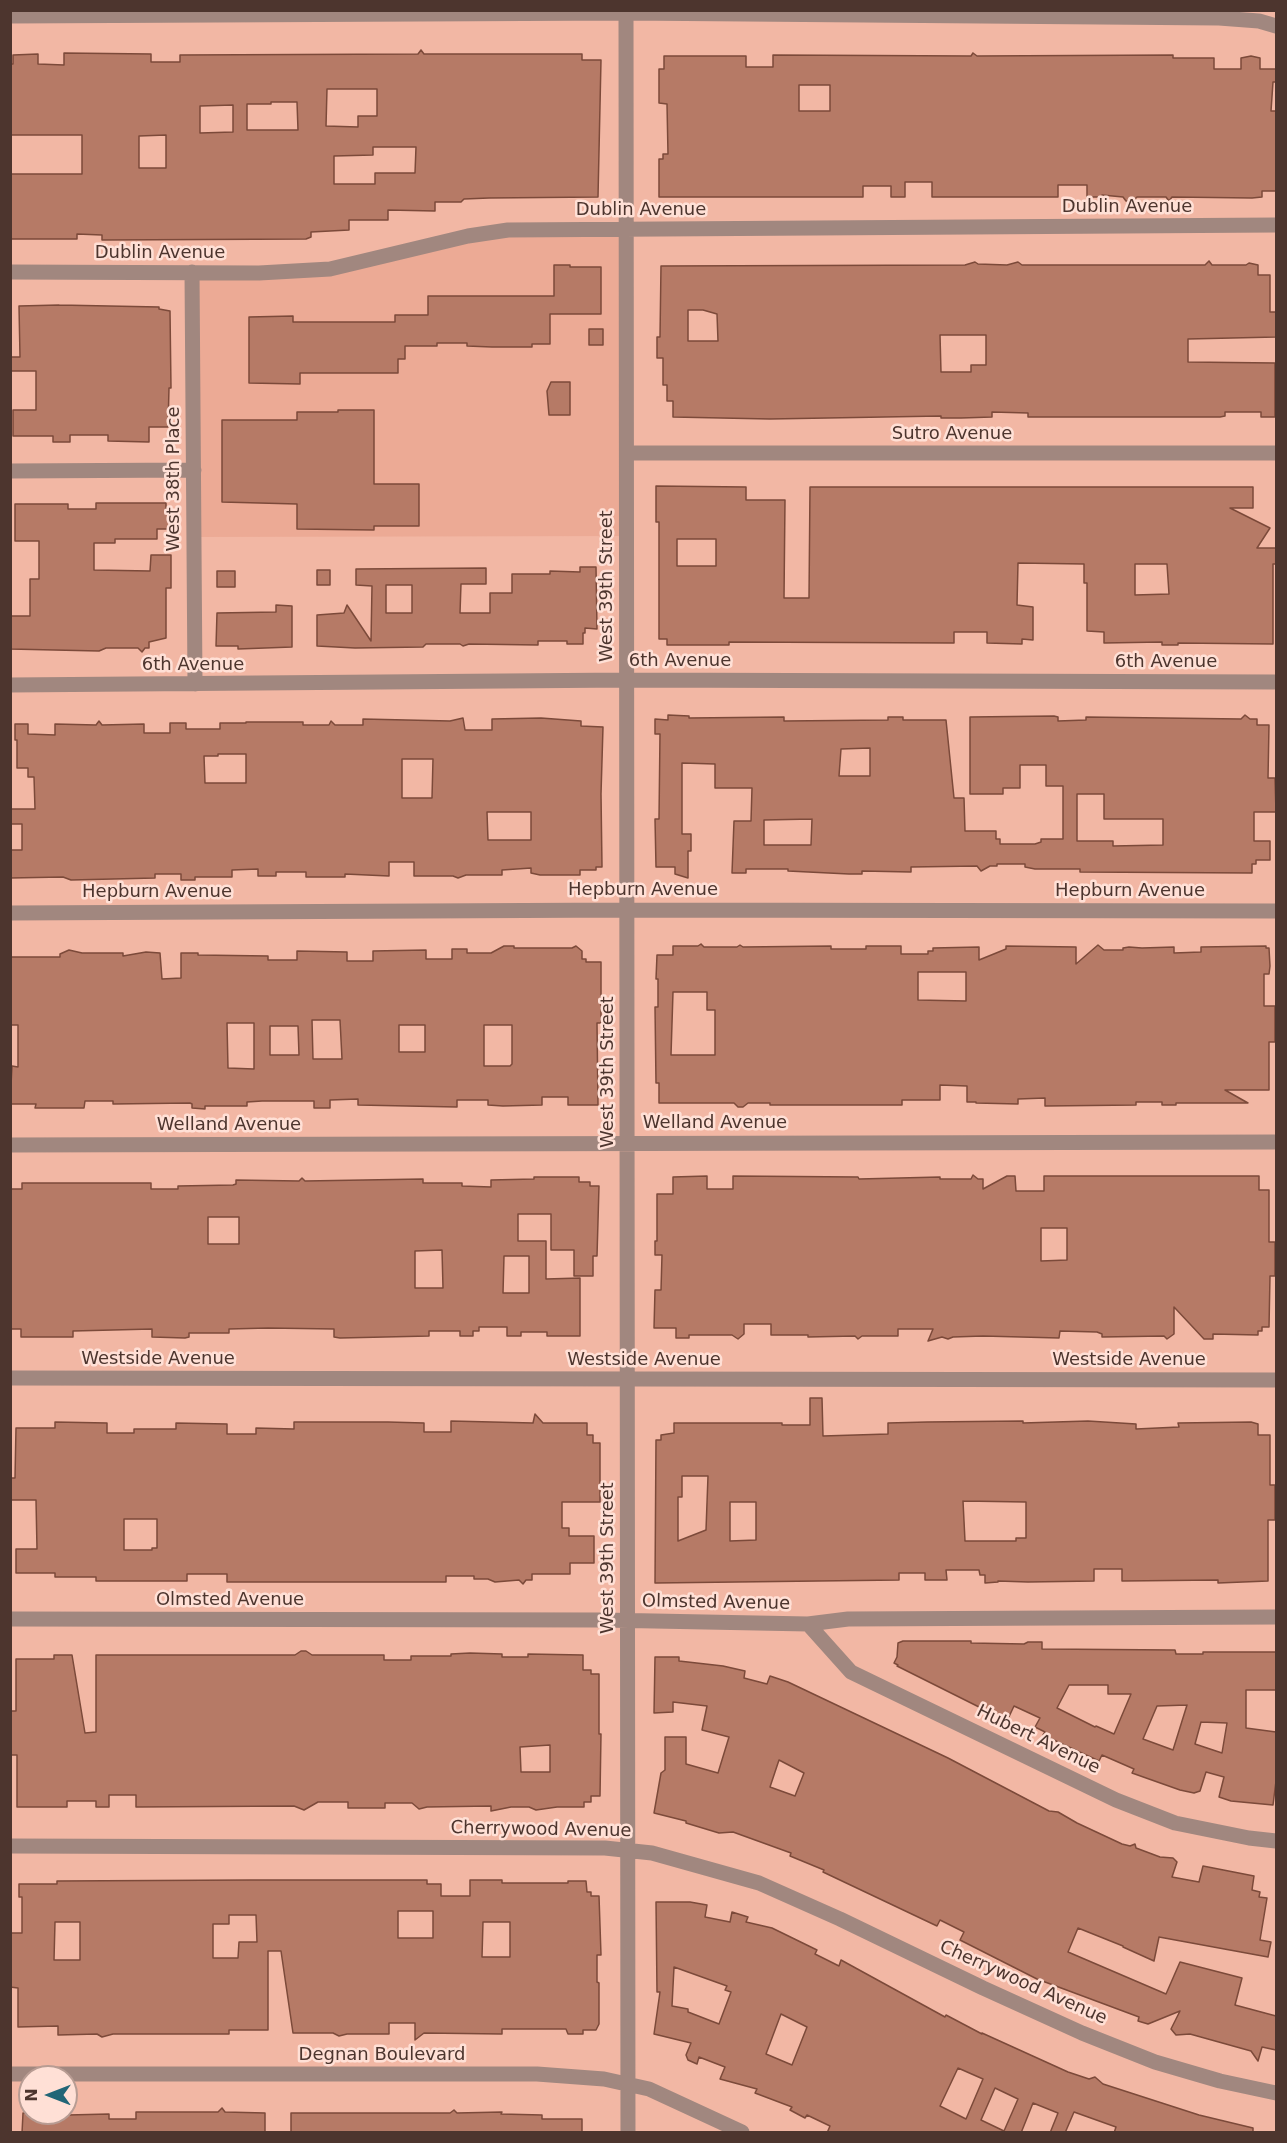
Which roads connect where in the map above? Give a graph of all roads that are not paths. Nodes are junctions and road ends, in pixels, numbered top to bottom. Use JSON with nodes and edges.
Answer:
{"nodes":[{"id":1,"x":626,"y":12,"type":"edge"},
{"id":2,"x":10,"y":16,"type":"edge"},
{"id":3,"x":1276,"y":26,"type":"edge"},
{"id":4,"x":1276,"y":225,"type":"edge"},
{"id":5,"x":627,"y":229,"type":"junction"},
{"id":6,"x":10,"y":272,"type":"edge"},
{"id":7,"x":192,"y":272,"type":"junction"},
{"id":8,"x":627,"y":453,"type":"junction"},
{"id":9,"x":1276,"y":453,"type":"edge"},
{"id":10,"x":194,"y":470,"type":"junction"},
{"id":11,"x":10,"y":471,"type":"edge"},
{"id":12,"x":627,"y":680,"type":"junction"},
{"id":13,"x":1276,"y":682,"type":"edge"},
{"id":14,"x":195,"y":684,"type":"junction"},
{"id":15,"x":10,"y":685,"type":"edge"},
{"id":16,"x":627,"y":910,"type":"junction"},
{"id":17,"x":1276,"y":911,"type":"edge"},
{"id":18,"x":10,"y":912,"type":"edge"},
{"id":19,"x":1276,"y":1142,"type":"edge"},
{"id":20,"x":627,"y":1143,"type":"junction"},
{"id":21,"x":10,"y":1145,"type":"edge"},
{"id":22,"x":10,"y":1378,"type":"edge"},
{"id":23,"x":627,"y":1380,"type":"junction"},
{"id":24,"x":1276,"y":1380,"type":"edge"},
{"id":25,"x":1276,"y":1617,"type":"edge"},
{"id":26,"x":10,"y":1619,"type":"edge"},
{"id":27,"x":627,"y":1620,"type":"junction"},
{"id":28,"x":808,"y":1624,"type":"junction"},
{"id":29,"x":1276,"y":1841,"type":"edge"},
{"id":30,"x":10,"y":1846,"type":"edge"},
{"id":31,"x":628,"y":1851,"type":"junction"},
{"id":32,"x":10,"y":2074,"type":"edge"},
{"id":33,"x":628,"y":2083,"type":"junction"},
{"id":34,"x":1276,"y":2093,"type":"edge"},
{"id":35,"x":628,"y":2133,"type":"edge"},
{"id":36,"x":742,"y":2133,"type":"edge"}],
"edges":[{"from":1,"to":2,"type":"street"},
{"from":1,"to":3,"type":"street"},
{"from":1,"to":5,"type":"street","name":"West 39th Street"},
{"from":4,"to":5,"type":"street","name":"Dublin Avenue"},
{"from":5,"to":7,"type":"street","name":"Dublin Avenue"},
{"from":5,"to":8,"type":"street","name":"West 39th Street"},
{"from":6,"to":7,"type":"street","name":"Dublin Avenue"},
{"from":7,"to":10,"type":"street","name":"West 38th Place"},
{"from":8,"to":9,"type":"street","name":"Sutro Avenue"},
{"from":8,"to":12,"type":"street","name":"West 39th Street"},
{"from":10,"to":11,"type":"street"},
{"from":10,"to":14,"type":"street","name":"West 38th Place"},
{"from":12,"to":13,"type":"street","name":"6th Avenue"},
{"from":12,"to":14,"type":"street","name":"6th Avenue"},
{"from":12,"to":16,"type":"street","name":"West 39th Street"},
{"from":14,"to":15,"type":"street","name":"6th Avenue"},
{"from":16,"to":17,"type":"street","name":"Hepburn Avenue"},
{"from":16,"to":18,"type":"street","name":"Hepburn Avenue"},
{"from":16,"to":20,"type":"street","name":"West 39th Street"},
{"from":19,"to":20,"type":"street","name":"Welland Avenue"},
{"from":20,"to":21,"type":"street","name":"Welland Avenue"},
{"from":20,"to":23,"type":"street","name":"West 39th Street"},
{"from":22,"to":23,"type":"street","name":"Westside Avenue"},
{"from":23,"to":24,"type":"street","name":"Westside Avenue"},
{"from":23,"to":27,"type":"street","name":"West 39th Street"},
{"from":25,"to":28,"type":"street","name":"Olmsted Avenue"},
{"from":26,"to":27,"type":"street","name":"Olmsted Avenue"},
{"from":27,"to":28,"type":"street","name":"Olmsted Avenue"},
{"from":27,"to":31,"type":"street","name":"West 39th Street"},
{"from":28,"to":29,"type":"street","name":"Hubert Avenue"},
{"from":30,"to":31,"type":"street","name":"Cherrywood Avenue"},
{"from":31,"to":33,"type":"street","name":"West 39th Street"},
{"from":31,"to":34,"type":"street","name":"Cherrywood Avenue"},
{"from":32,"to":33,"type":"street","name":"Degnan Boulevard"},
{"from":33,"to":35,"type":"street","name":"West 39th Street"},
{"from":33,"to":36,"type":"street","name":"Degnan Boulevard"}]}
